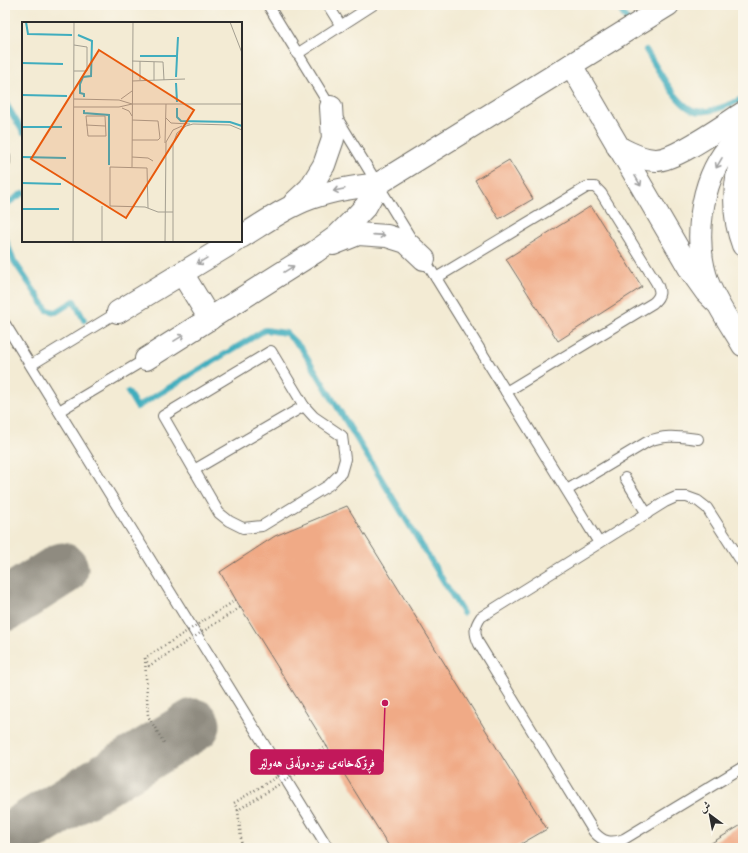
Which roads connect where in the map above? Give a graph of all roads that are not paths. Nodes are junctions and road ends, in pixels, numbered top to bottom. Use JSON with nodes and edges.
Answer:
{"nodes":[{"id":1,"x":268,"y":5,"type":"edge"},
{"id":2,"x":328,"y":5,"type":"edge"},
{"id":3,"x":373,"y":5,"type":"edge"},
{"id":4,"x":668,"y":5,"type":"edge"},
{"id":5,"x":341,"y":26,"type":"junction"},
{"id":6,"x":297,"y":54,"type":"junction"},
{"id":7,"x":571,"y":65,"type":"junction"},
{"id":8,"x":331,"y":107,"type":"junction"},
{"id":9,"x":743,"y":113,"type":"edge"},
{"id":10,"x":743,"y":132,"type":"edge"},
{"id":11,"x":618,"y":147,"type":"junction"},
{"id":12,"x":743,"y":154,"type":"edge"},
{"id":13,"x":5,"y":157,"type":"edge"},
{"id":14,"x":5,"y":162,"type":"edge"},
{"id":15,"x":378,"y":184,"type":"junction"},
{"id":16,"x":289,"y":208,"type":"junction"},
{"id":17,"x":242,"y":236,"type":"edge"},
{"id":18,"x":233,"y":242,"type":"edge"},
{"id":19,"x":743,"y":245,"type":"edge"},
{"id":20,"x":315,"y":252,"type":"junction"},
{"id":21,"x":424,"y":259,"type":"junction"},
{"id":22,"x":182,"y":274,"type":"junction"},
{"id":23,"x":436,"y":278,"type":"junction"},
{"id":24,"x":718,"y":303,"type":"junction"},
{"id":25,"x":118,"y":312,"type":"joint"},
{"id":26,"x":210,"y":319,"type":"junction"},
{"id":27,"x":5,"y":324,"type":"edge"},
{"id":28,"x":743,"y":344,"type":"edge"},
{"id":29,"x":146,"y":359,"type":"joint"},
{"id":30,"x":31,"y":366,"type":"junction"},
{"id":31,"x":506,"y":392,"type":"junction"},
{"id":32,"x":304,"y":406,"type":"junction"},
{"id":33,"x":59,"y":411,"type":"junction"},
{"id":34,"x":698,"y":439,"type":"dead end"},
{"id":35,"x":194,"y":470,"type":"junction"},
{"id":36,"x":625,"y":478,"type":"dead end"},
{"id":37,"x":567,"y":490,"type":"junction"},
{"id":38,"x":647,"y":514,"type":"junction"},
{"id":39,"x":599,"y":544,"type":"junction"},
{"id":40,"x":743,"y":564,"type":"edge"},
{"id":41,"x":742,"y":771,"type":"edge"},
{"id":42,"x":611,"y":845,"type":"edge"},
{"id":43,"x":328,"y":848,"type":"edge"}],
"edges":[{"from":1,"to":6,"type":"lane"},
{"from":2,"to":5,"type":"lane"},
{"from":3,"to":5,"type":"lane"},
{"from":4,"to":7,"type":"street"},
{"from":5,"to":6,"type":"lane"},
{"from":6,"to":8,"type":"lane"},
{"from":7,"to":11,"type":"street"},
{"from":7,"to":15,"type":"street"},
{"from":8,"to":15,"type":"lane"},
{"from":8,"to":16,"type":"street"},
{"from":9,"to":11,"type":"street"},
{"from":10,"to":24,"type":"street","one_way":true},
{"from":11,"to":24,"type":"street","one_way":true},
{"from":12,"to":19,"type":"street"},
{"from":13,"to":14,"type":"lane"},
{"from":15,"to":16,"type":"street","one_way":true},
{"from":15,"to":20,"type":"street"},
{"from":15,"to":21,"type":"lane"},
{"from":16,"to":17,"type":"street"},
{"from":18,"to":22,"type":"street","one_way":true},
{"from":20,"to":21,"type":"street","one_way":true},
{"from":26,"to":20,"type":"street","one_way":true},
{"from":21,"to":23,"type":"lane"},
{"from":22,"to":25,"type":"street"},
{"from":22,"to":26,"type":"street"},
{"from":23,"to":31,"type":"lane"},
{"from":23,"to":31,"type":"lane"},
{"from":24,"to":28,"type":"street"},
{"from":25,"to":30,"type":"lane"},
{"from":29,"to":26,"type":"street","one_way":true},
{"from":27,"to":30,"type":"lane"},
{"from":29,"to":33,"type":"lane"},
{"from":30,"to":33,"type":"lane"},
{"from":31,"to":37,"type":"lane"},
{"from":32,"to":35,"type":"lane"},
{"from":32,"to":35,"type":"lane"},
{"from":32,"to":35,"type":"lane"},
{"from":33,"to":43,"type":"lane"},
{"from":34,"to":37,"type":"lane"},
{"from":36,"to":38,"type":"lane"},
{"from":37,"to":39,"type":"lane"},
{"from":38,"to":39,"type":"lane"},
{"from":38,"to":40,"type":"lane"},
{"from":39,"to":42,"type":"lane"},
{"from":41,"to":42,"type":"lane"}]}
